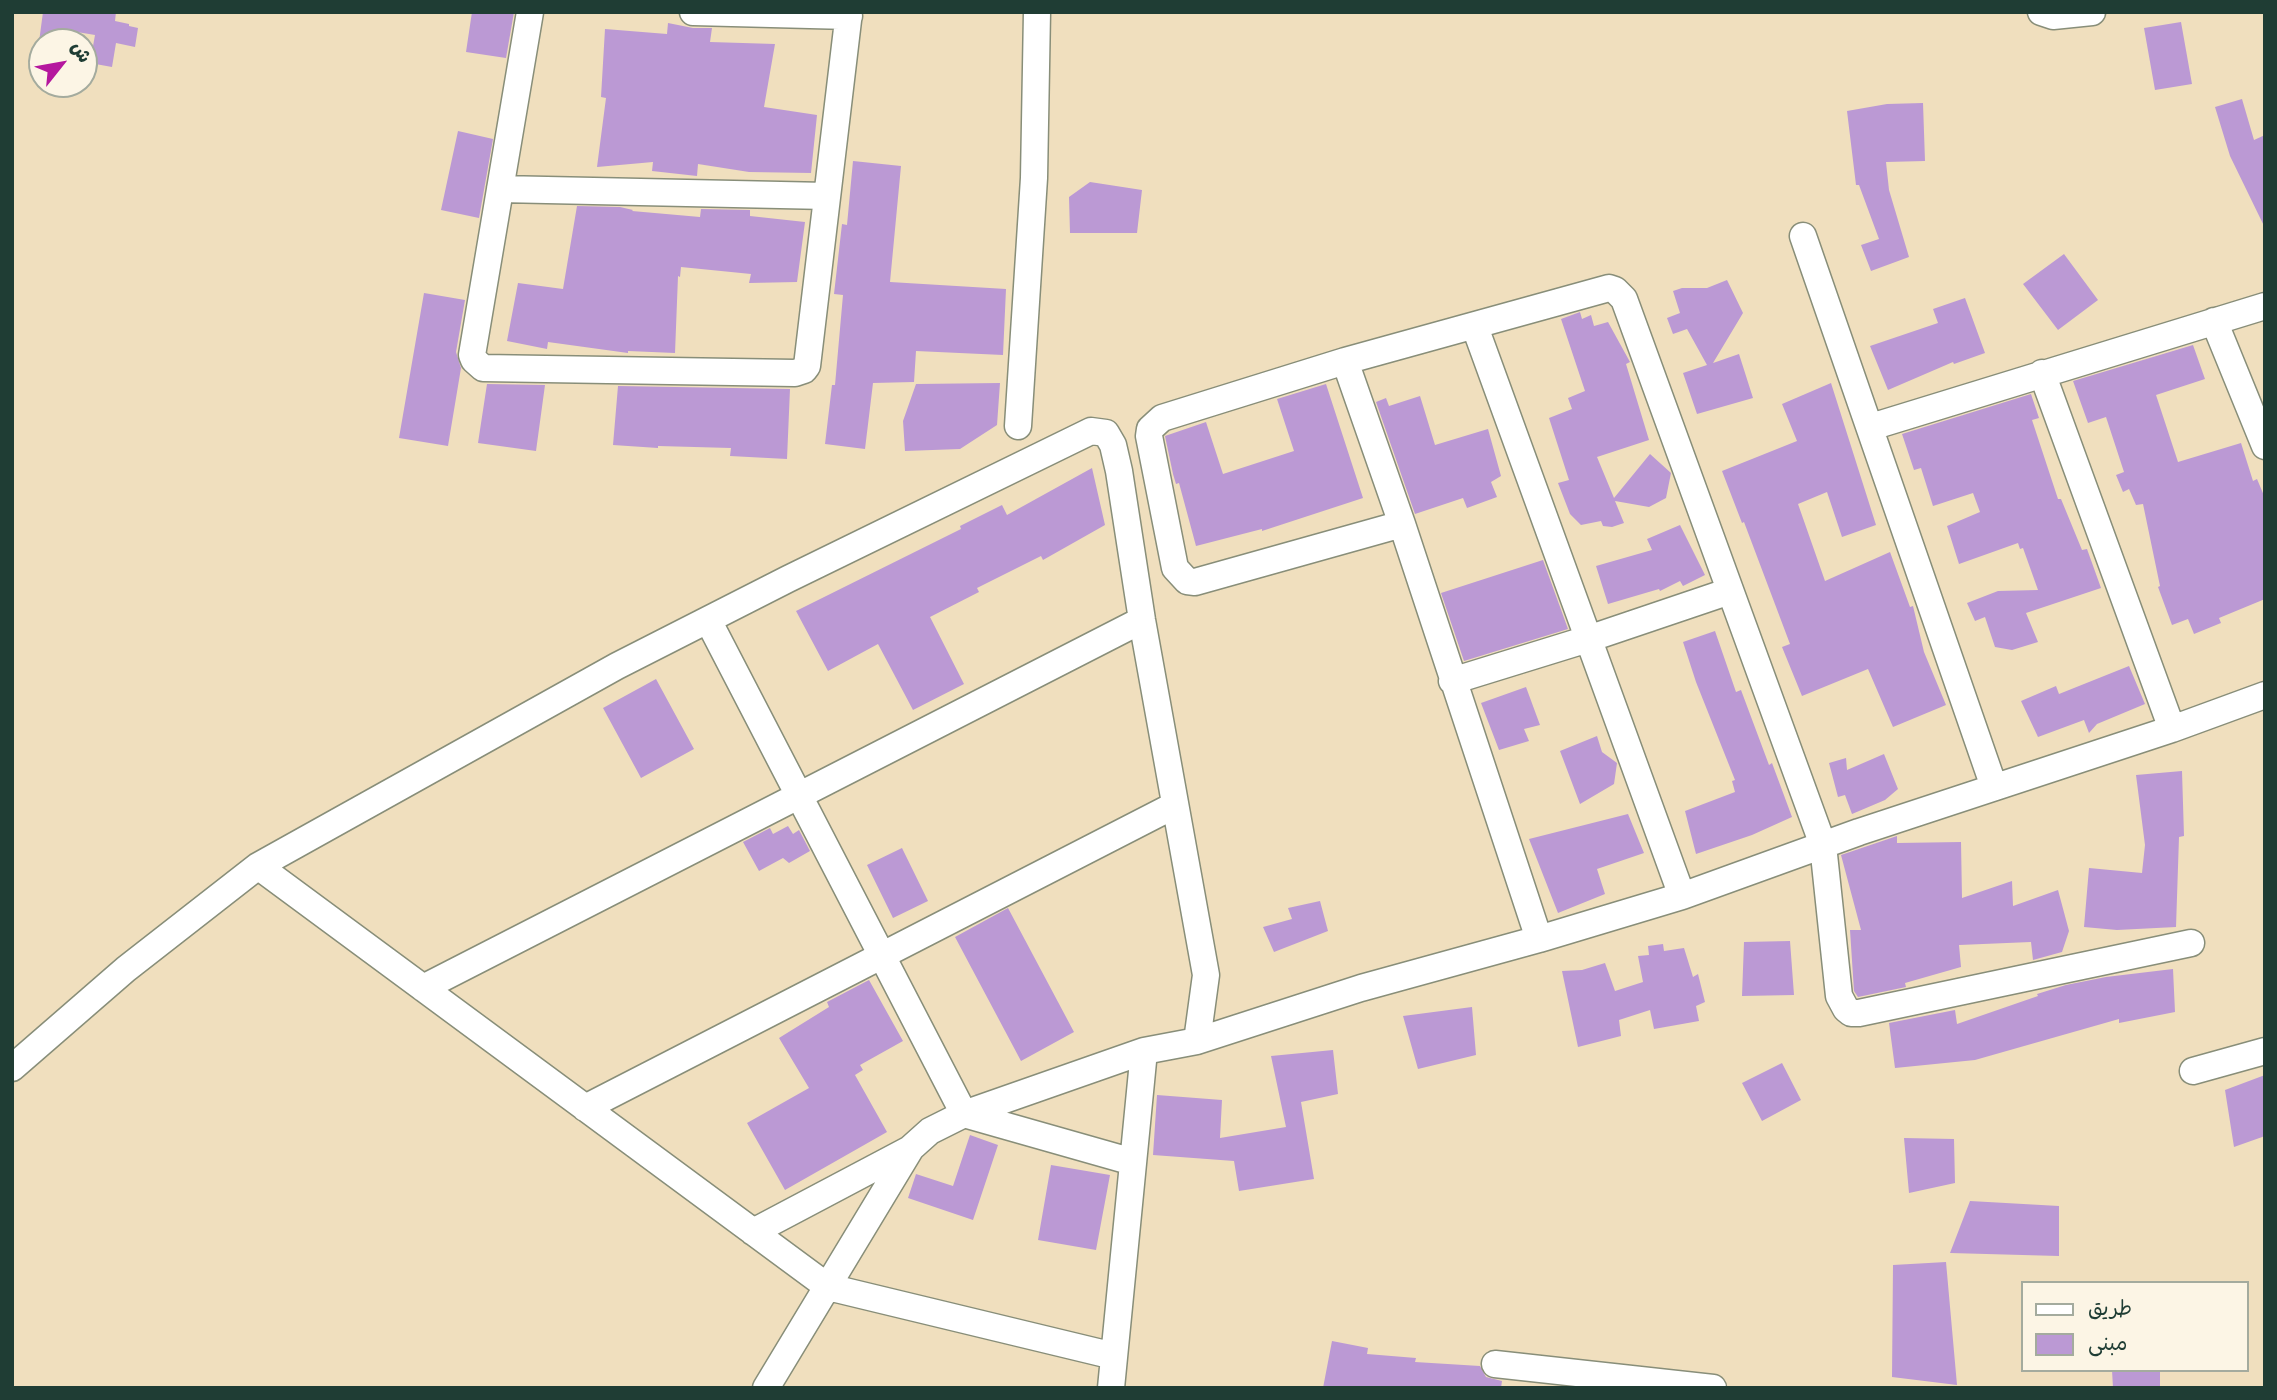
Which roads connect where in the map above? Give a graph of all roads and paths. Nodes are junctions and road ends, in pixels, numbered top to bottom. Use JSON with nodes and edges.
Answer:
{"nodes":[{"id":1,"x":530,"y":12,"type":"edge"},
{"id":2,"x":693,"y":12,"type":"edge"},
{"id":3,"x":1037,"y":12,"type":"edge"},
{"id":4,"x":2041,"y":12,"type":"edge"},
{"id":5,"x":2092,"y":12,"type":"edge"},
{"id":6,"x":849,"y":14,"type":"edge"},
{"id":7,"x":500,"y":189,"type":"junction"},
{"id":8,"x":827,"y":196,"type":"junction"},
{"id":9,"x":1803,"y":236,"type":"dead end"},
{"id":10,"x":2265,"y":306,"type":"edge"},
{"id":11,"x":2214,"y":321,"type":"junction"},
{"id":12,"x":1475,"y":327,"type":"junction"},
{"id":13,"x":1345,"y":361,"type":"junction"},
{"id":14,"x":2042,"y":373,"type":"junction"},
{"id":15,"x":1018,"y":426,"type":"dead end"},
{"id":16,"x":1871,"y":427,"type":"junction"},
{"id":17,"x":2265,"y":446,"type":"edge"},
{"id":18,"x":1402,"y":524,"type":"junction"},
{"id":19,"x":1730,"y":591,"type":"junction"},
{"id":20,"x":708,"y":620,"type":"junction"},
{"id":21,"x":1142,"y":620,"type":"junction"},
{"id":22,"x":1588,"y":639,"type":"junction"},
{"id":23,"x":1452,"y":681,"type":"junction"},
{"id":24,"x":2265,"y":695,"type":"edge"},
{"id":25,"x":2172,"y":729,"type":"junction"},
{"id":26,"x":1994,"y":787,"type":"junction"},
{"id":27,"x":799,"y":796,"type":"junction"},
{"id":28,"x":1175,"y":804,"type":"junction"},
{"id":29,"x":1823,"y":845,"type":"junction"},
{"id":30,"x":258,"y":866,"type":"junction"},
{"id":31,"x":1682,"y":896,"type":"junction"},
{"id":32,"x":1539,"y":939,"type":"junction"},
{"id":33,"x":2191,"y":943,"type":"dead end"},
{"id":34,"x":882,"y":956,"type":"junction"},
{"id":35,"x":423,"y":988,"type":"junction"},
{"id":36,"x":1197,"y":1041,"type":"junction"},
{"id":37,"x":1144,"y":1051,"type":"junction"},
{"id":38,"x":2265,"y":1051,"type":"edge"},
{"id":39,"x":12,"y":1068,"type":"edge"},
{"id":40,"x":2193,"y":1071,"type":"dead end"},
{"id":41,"x":585,"y":1108,"type":"junction"},
{"id":42,"x":964,"y":1114,"type":"junction"},
{"id":43,"x":911,"y":1148,"type":"junction"},
{"id":44,"x":1133,"y":1163,"type":"junction"},
{"id":45,"x":753,"y":1232,"type":"junction"},
{"id":46,"x":828,"y":1287,"type":"junction"},
{"id":47,"x":1114,"y":1356,"type":"junction"},
{"id":48,"x":1496,"y":1364,"type":"dead end"},
{"id":49,"x":766,"y":1388,"type":"edge"},
{"id":50,"x":1111,"y":1388,"type":"edge"},
{"id":51,"x":1713,"y":1388,"type":"edge"}],
"edges":[{"from":1,"to":7,"type":"street"},
{"from":2,"to":6,"type":"street"},
{"from":3,"to":15,"type":"street"},
{"from":4,"to":5,"type":"street"},
{"from":6,"to":8,"type":"street"},
{"from":7,"to":8,"type":"street"},
{"from":7,"to":8,"type":"street"},
{"from":9,"to":16,"type":"street"},
{"from":10,"to":11,"type":"street"},
{"from":11,"to":14,"type":"street"},
{"from":11,"to":17,"type":"street"},
{"from":12,"to":13,"type":"street"},
{"from":12,"to":19,"type":"street"},
{"from":12,"to":22,"type":"street"},
{"from":13,"to":18,"type":"street"},
{"from":13,"to":18,"type":"street"},
{"from":14,"to":16,"type":"street"},
{"from":14,"to":25,"type":"street"},
{"from":16,"to":26,"type":"street"},
{"from":18,"to":23,"type":"street"},
{"from":19,"to":22,"type":"street"},
{"from":19,"to":29,"type":"street"},
{"from":20,"to":21,"type":"street"},
{"from":20,"to":27,"type":"street"},
{"from":20,"to":30,"type":"street"},
{"from":21,"to":27,"type":"street"},
{"from":21,"to":28,"type":"street"},
{"from":22,"to":23,"type":"street"},
{"from":22,"to":31,"type":"street"},
{"from":23,"to":32,"type":"street"},
{"from":24,"to":25,"type":"street"},
{"from":25,"to":26,"type":"street"},
{"from":26,"to":29,"type":"street"},
{"from":27,"to":34,"type":"street"},
{"from":27,"to":35,"type":"street"},
{"from":28,"to":34,"type":"street"},
{"from":28,"to":36,"type":"street"},
{"from":29,"to":31,"type":"street"},
{"from":29,"to":33,"type":"street"},
{"from":30,"to":35,"type":"street"},
{"from":30,"to":39,"type":"street"},
{"from":31,"to":32,"type":"street"},
{"from":32,"to":36,"type":"street"},
{"from":34,"to":41,"type":"street"},
{"from":34,"to":42,"type":"street"},
{"from":35,"to":41,"type":"street"},
{"from":36,"to":37,"type":"street"},
{"from":37,"to":42,"type":"street"},
{"from":37,"to":44,"type":"street"},
{"from":38,"to":40,"type":"street"},
{"from":41,"to":45,"type":"street"},
{"from":42,"to":43,"type":"street"},
{"from":42,"to":44,"type":"street"},
{"from":43,"to":45,"type":"street"},
{"from":43,"to":46,"type":"street"},
{"from":44,"to":47,"type":"street"},
{"from":45,"to":46,"type":"street"},
{"from":46,"to":47,"type":"street"},
{"from":46,"to":49,"type":"street"},
{"from":47,"to":50,"type":"street"},
{"from":48,"to":51,"type":"street"}]}
